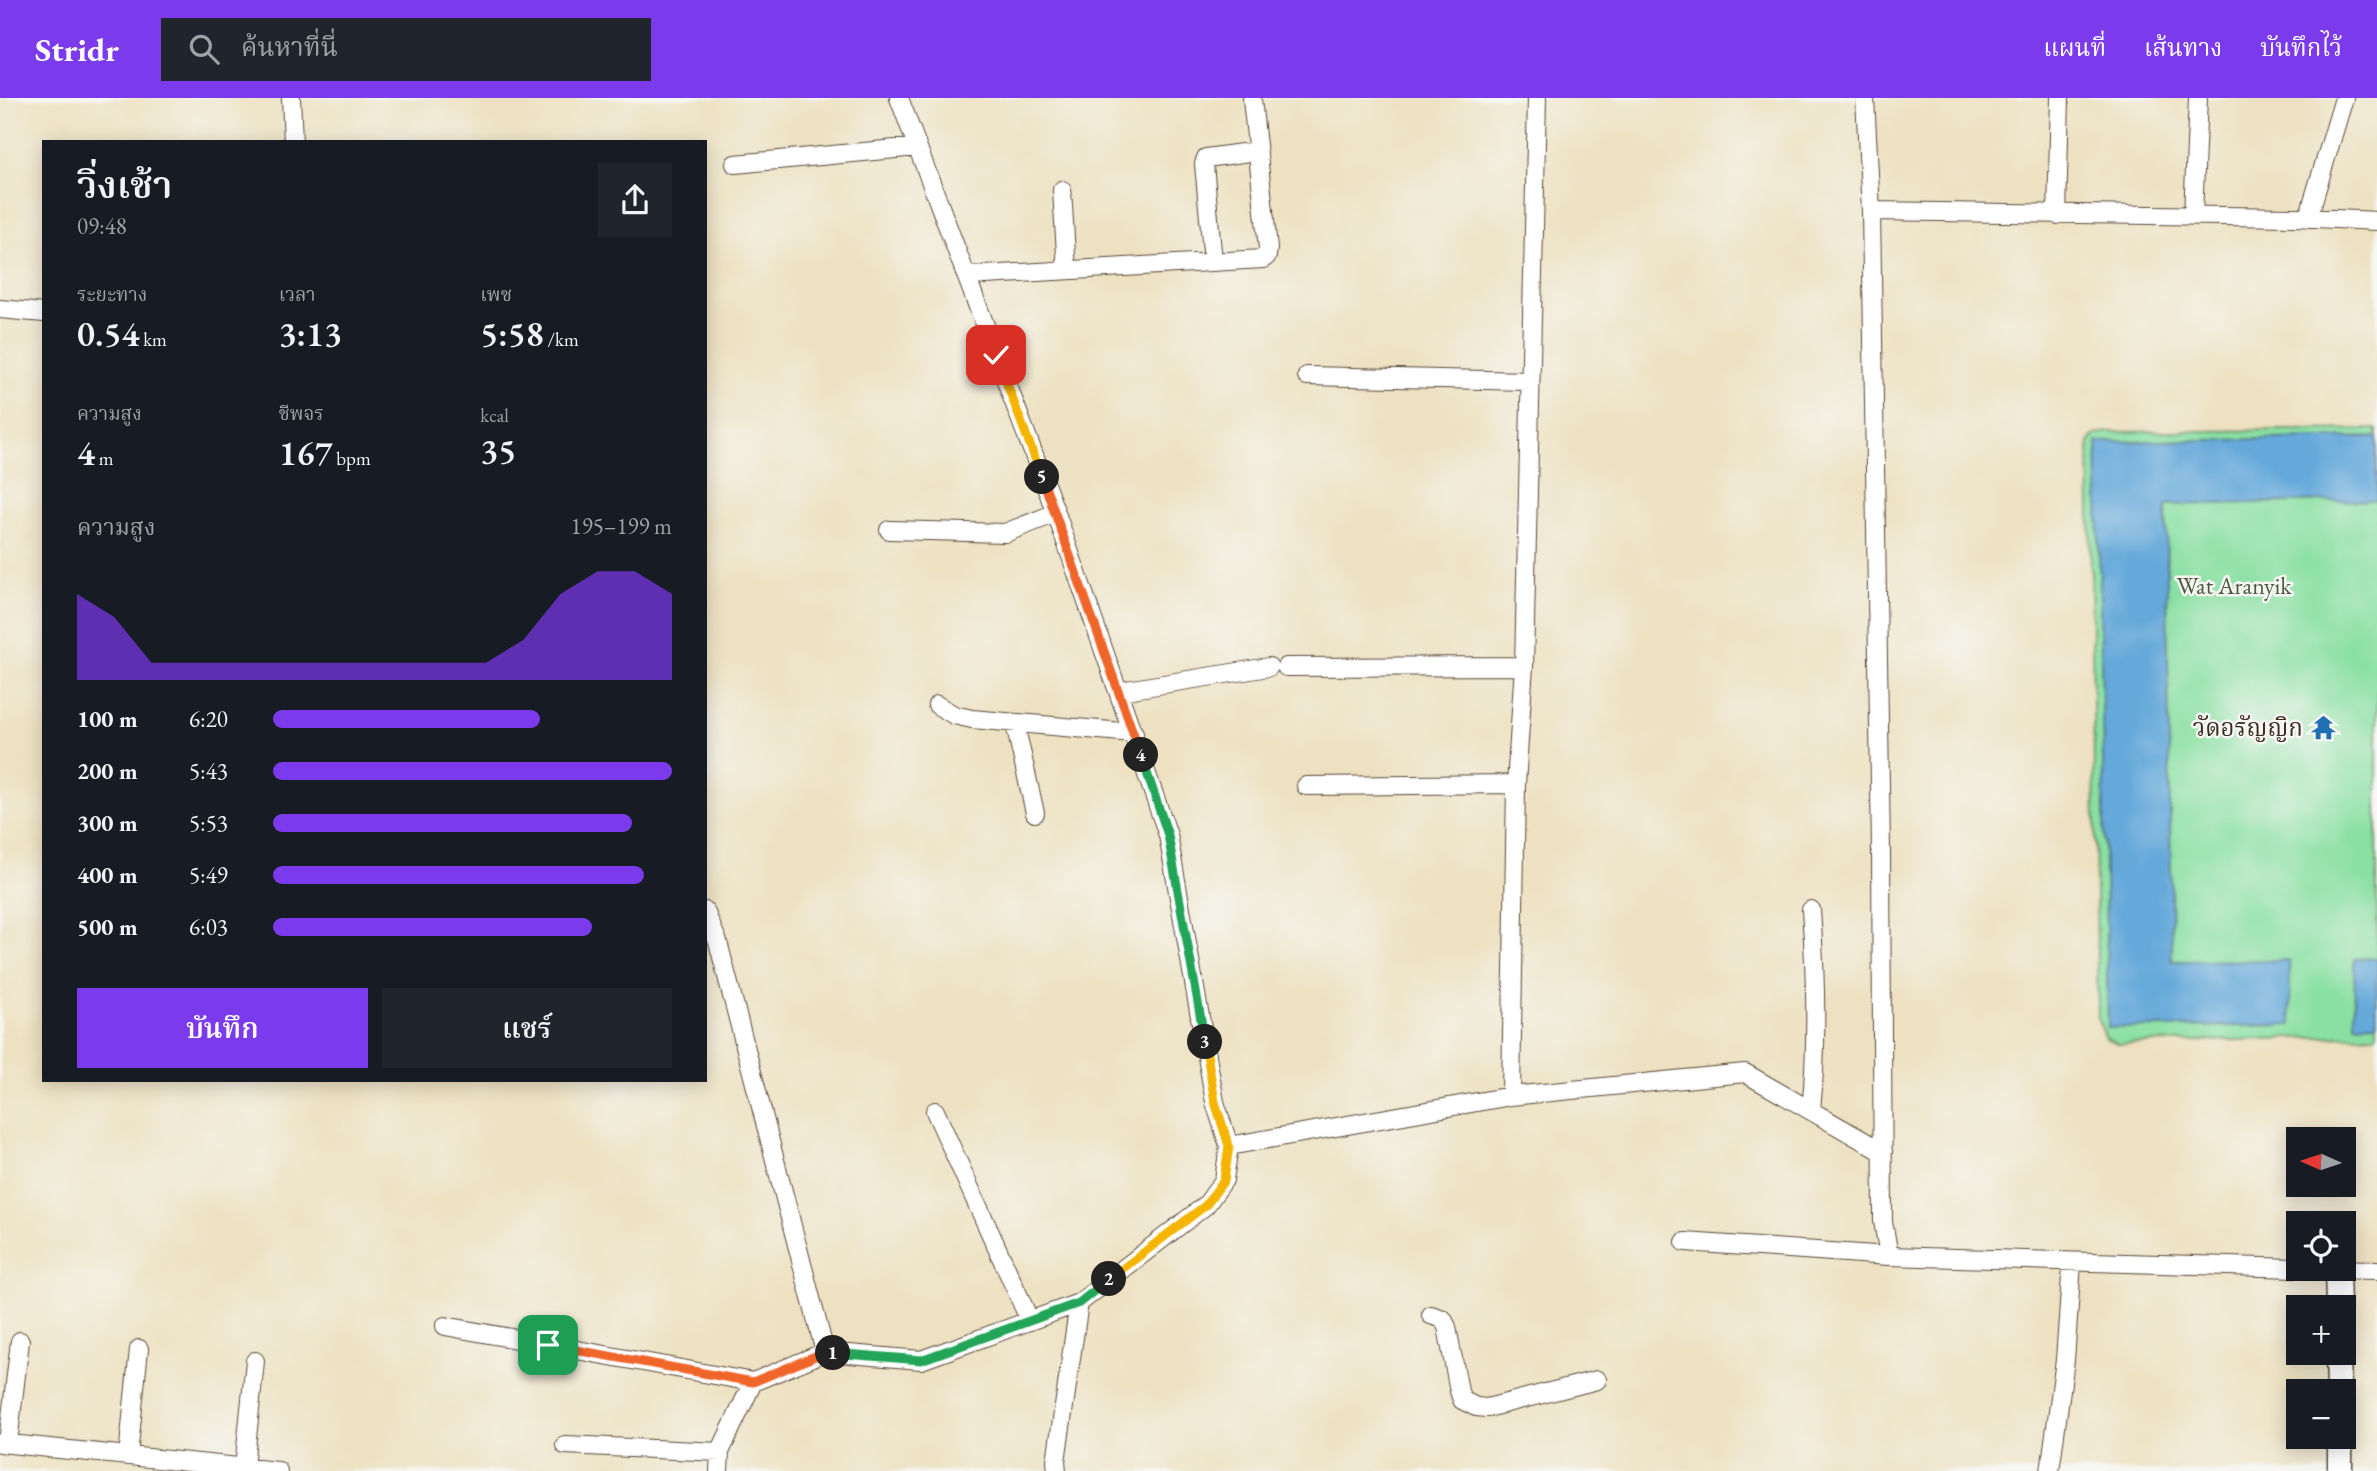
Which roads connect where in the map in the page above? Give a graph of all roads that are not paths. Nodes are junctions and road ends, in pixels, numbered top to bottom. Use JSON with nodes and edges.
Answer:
{"nodes":[{"id":1,"x":291,"y":98,"type":"edge"},
{"id":2,"x":899,"y":98,"type":"edge"},
{"id":3,"x":1537,"y":98,"type":"edge"},
{"id":4,"x":1865,"y":98,"type":"edge"},
{"id":5,"x":2060,"y":98,"type":"edge"},
{"id":6,"x":2198,"y":98,"type":"edge"},
{"id":7,"x":2344,"y":98,"type":"edge"},
{"id":8,"x":1252,"y":99,"type":"edge"},
{"id":9,"x":293,"y":140,"type":"edge"},
{"id":10,"x":918,"y":147,"type":"junction"},
{"id":11,"x":1257,"y":151,"type":"junction"},
{"id":12,"x":735,"y":164,"type":"dead end"},
{"id":13,"x":1062,"y":190,"type":"dead end"},
{"id":14,"x":1871,"y":211,"type":"junction"},
{"id":15,"x":2057,"y":215,"type":"junction"},
{"id":16,"x":2193,"y":216,"type":"junction"},
{"id":17,"x":2308,"y":218,"type":"junction"},
{"id":18,"x":2377,"y":221,"type":"edge"},
{"id":19,"x":1213,"y":262,"type":"junction"},
{"id":20,"x":1068,"y":270,"type":"junction"},
{"id":21,"x":967,"y":276,"type":"junction"},
{"id":22,"x":0,"y":309,"type":"edge"},
{"id":23,"x":42,"y":313,"type":"edge"},
{"id":24,"x":1307,"y":376,"type":"dead end"},
{"id":25,"x":1530,"y":382,"type":"junction"},
{"id":26,"x":1056,"y":513,"type":"junction"},
{"id":27,"x":888,"y":530,"type":"dead end"},
{"id":28,"x":1524,"y":666,"type":"junction"},
{"id":29,"x":1120,"y":691,"type":"junction"},
{"id":30,"x":937,"y":705,"type":"dead end"},
{"id":31,"x":1015,"y":724,"type":"junction"},
{"id":32,"x":1134,"y":733,"type":"junction"},
{"id":33,"x":1516,"y":784,"type":"junction"},
{"id":34,"x":1306,"y":786,"type":"dead end"},
{"id":35,"x":1035,"y":813,"type":"dead end"},
{"id":36,"x":1811,"y":911,"type":"dead end"},
{"id":37,"x":707,"y":916,"type":"edge"},
{"id":38,"x":1511,"y":1096,"type":"junction"},
{"id":39,"x":935,"y":1111,"type":"dead end"},
{"id":40,"x":1811,"y":1111,"type":"junction"},
{"id":41,"x":1229,"y":1146,"type":"junction"},
{"id":42,"x":1883,"y":1152,"type":"junction"},
{"id":43,"x":1685,"y":1242,"type":"dead end"},
{"id":44,"x":1889,"y":1256,"type":"junction"},
{"id":45,"x":2072,"y":1263,"type":"junction"},
{"id":46,"x":2286,"y":1268,"type":"edge"},
{"id":47,"x":2356,"y":1269,"type":"edge"},
{"id":48,"x":2377,"y":1270,"type":"edge"},
{"id":49,"x":1079,"y":1303,"type":"junction"},
{"id":50,"x":1431,"y":1315,"type":"dead end"},
{"id":51,"x":1030,"y":1321,"type":"junction"},
{"id":52,"x":445,"y":1326,"type":"dead end"},
{"id":53,"x":20,"y":1341,"type":"dead end"},
{"id":54,"x":139,"y":1349,"type":"dead end"},
{"id":55,"x":825,"y":1352,"type":"junction"},
{"id":56,"x":256,"y":1362,"type":"dead end"},
{"id":57,"x":1597,"y":1380,"type":"dead end"},
{"id":58,"x":753,"y":1382,"type":"junction"},
{"id":59,"x":4,"y":1443,"type":"edge"},
{"id":60,"x":565,"y":1445,"type":"dead end"},
{"id":61,"x":2340,"y":1449,"type":"edge"},
{"id":62,"x":720,"y":1452,"type":"junction"},
{"id":63,"x":128,"y":1456,"type":"junction"},
{"id":64,"x":244,"y":1468,"type":"junction"},
{"id":65,"x":2054,"y":1470,"type":"edge"},
{"id":66,"x":278,"y":1471,"type":"edge"},
{"id":67,"x":719,"y":1471,"type":"edge"},
{"id":68,"x":1057,"y":1471,"type":"edge"},
{"id":69,"x":2340,"y":1471,"type":"edge"}],
"edges":[{"from":1,"to":9,"type":"street"},
{"from":2,"to":10,"type":"street"},
{"from":3,"to":25,"type":"street"},
{"from":4,"to":14,"type":"street"},
{"from":5,"to":15,"type":"street"},
{"from":6,"to":16,"type":"street"},
{"from":7,"to":17,"type":"street"},
{"from":8,"to":11,"type":"street"},
{"from":10,"to":12,"type":"street"},
{"from":10,"to":21,"type":"street"},
{"from":11,"to":19,"type":"street"},
{"from":11,"to":19,"type":"street"},
{"from":13,"to":20,"type":"street"},
{"from":14,"to":15,"type":"street"},
{"from":14,"to":42,"type":"street"},
{"from":15,"to":16,"type":"street"},
{"from":16,"to":17,"type":"street"},
{"from":17,"to":18,"type":"street"},
{"from":19,"to":20,"type":"street"},
{"from":20,"to":21,"type":"street"},
{"from":21,"to":26,"type":"street"},
{"from":22,"to":23,"type":"street"},
{"from":24,"to":25,"type":"street"},
{"from":25,"to":28,"type":"street"},
{"from":26,"to":27,"type":"street"},
{"from":26,"to":29,"type":"street"},
{"from":28,"to":29,"type":"street"},
{"from":28,"to":33,"type":"street"},
{"from":29,"to":32,"type":"street"},
{"from":30,"to":31,"type":"street"},
{"from":31,"to":32,"type":"street"},
{"from":31,"to":35,"type":"street"},
{"from":32,"to":41,"type":"street"},
{"from":33,"to":34,"type":"street"},
{"from":33,"to":38,"type":"street"},
{"from":36,"to":40,"type":"street"},
{"from":37,"to":55,"type":"street"},
{"from":38,"to":40,"type":"street"},
{"from":38,"to":41,"type":"street"},
{"from":39,"to":51,"type":"street"},
{"from":40,"to":42,"type":"street"},
{"from":41,"to":49,"type":"street"},
{"from":42,"to":44,"type":"street"},
{"from":43,"to":44,"type":"street"},
{"from":44,"to":45,"type":"street"},
{"from":45,"to":46,"type":"street"},
{"from":45,"to":65,"type":"street"},
{"from":47,"to":48,"type":"street"},
{"from":49,"to":51,"type":"street"},
{"from":49,"to":68,"type":"street"},
{"from":50,"to":57,"type":"street"},
{"from":51,"to":55,"type":"street"},
{"from":52,"to":58,"type":"street"},
{"from":53,"to":59,"type":"street"},
{"from":54,"to":63,"type":"street"},
{"from":55,"to":58,"type":"street"},
{"from":56,"to":64,"type":"street"},
{"from":58,"to":62,"type":"street"},
{"from":59,"to":63,"type":"street"},
{"from":60,"to":62,"type":"street"},
{"from":61,"to":69,"type":"street"},
{"from":62,"to":67,"type":"street"},
{"from":63,"to":64,"type":"street"},
{"from":64,"to":66,"type":"street"}]}
